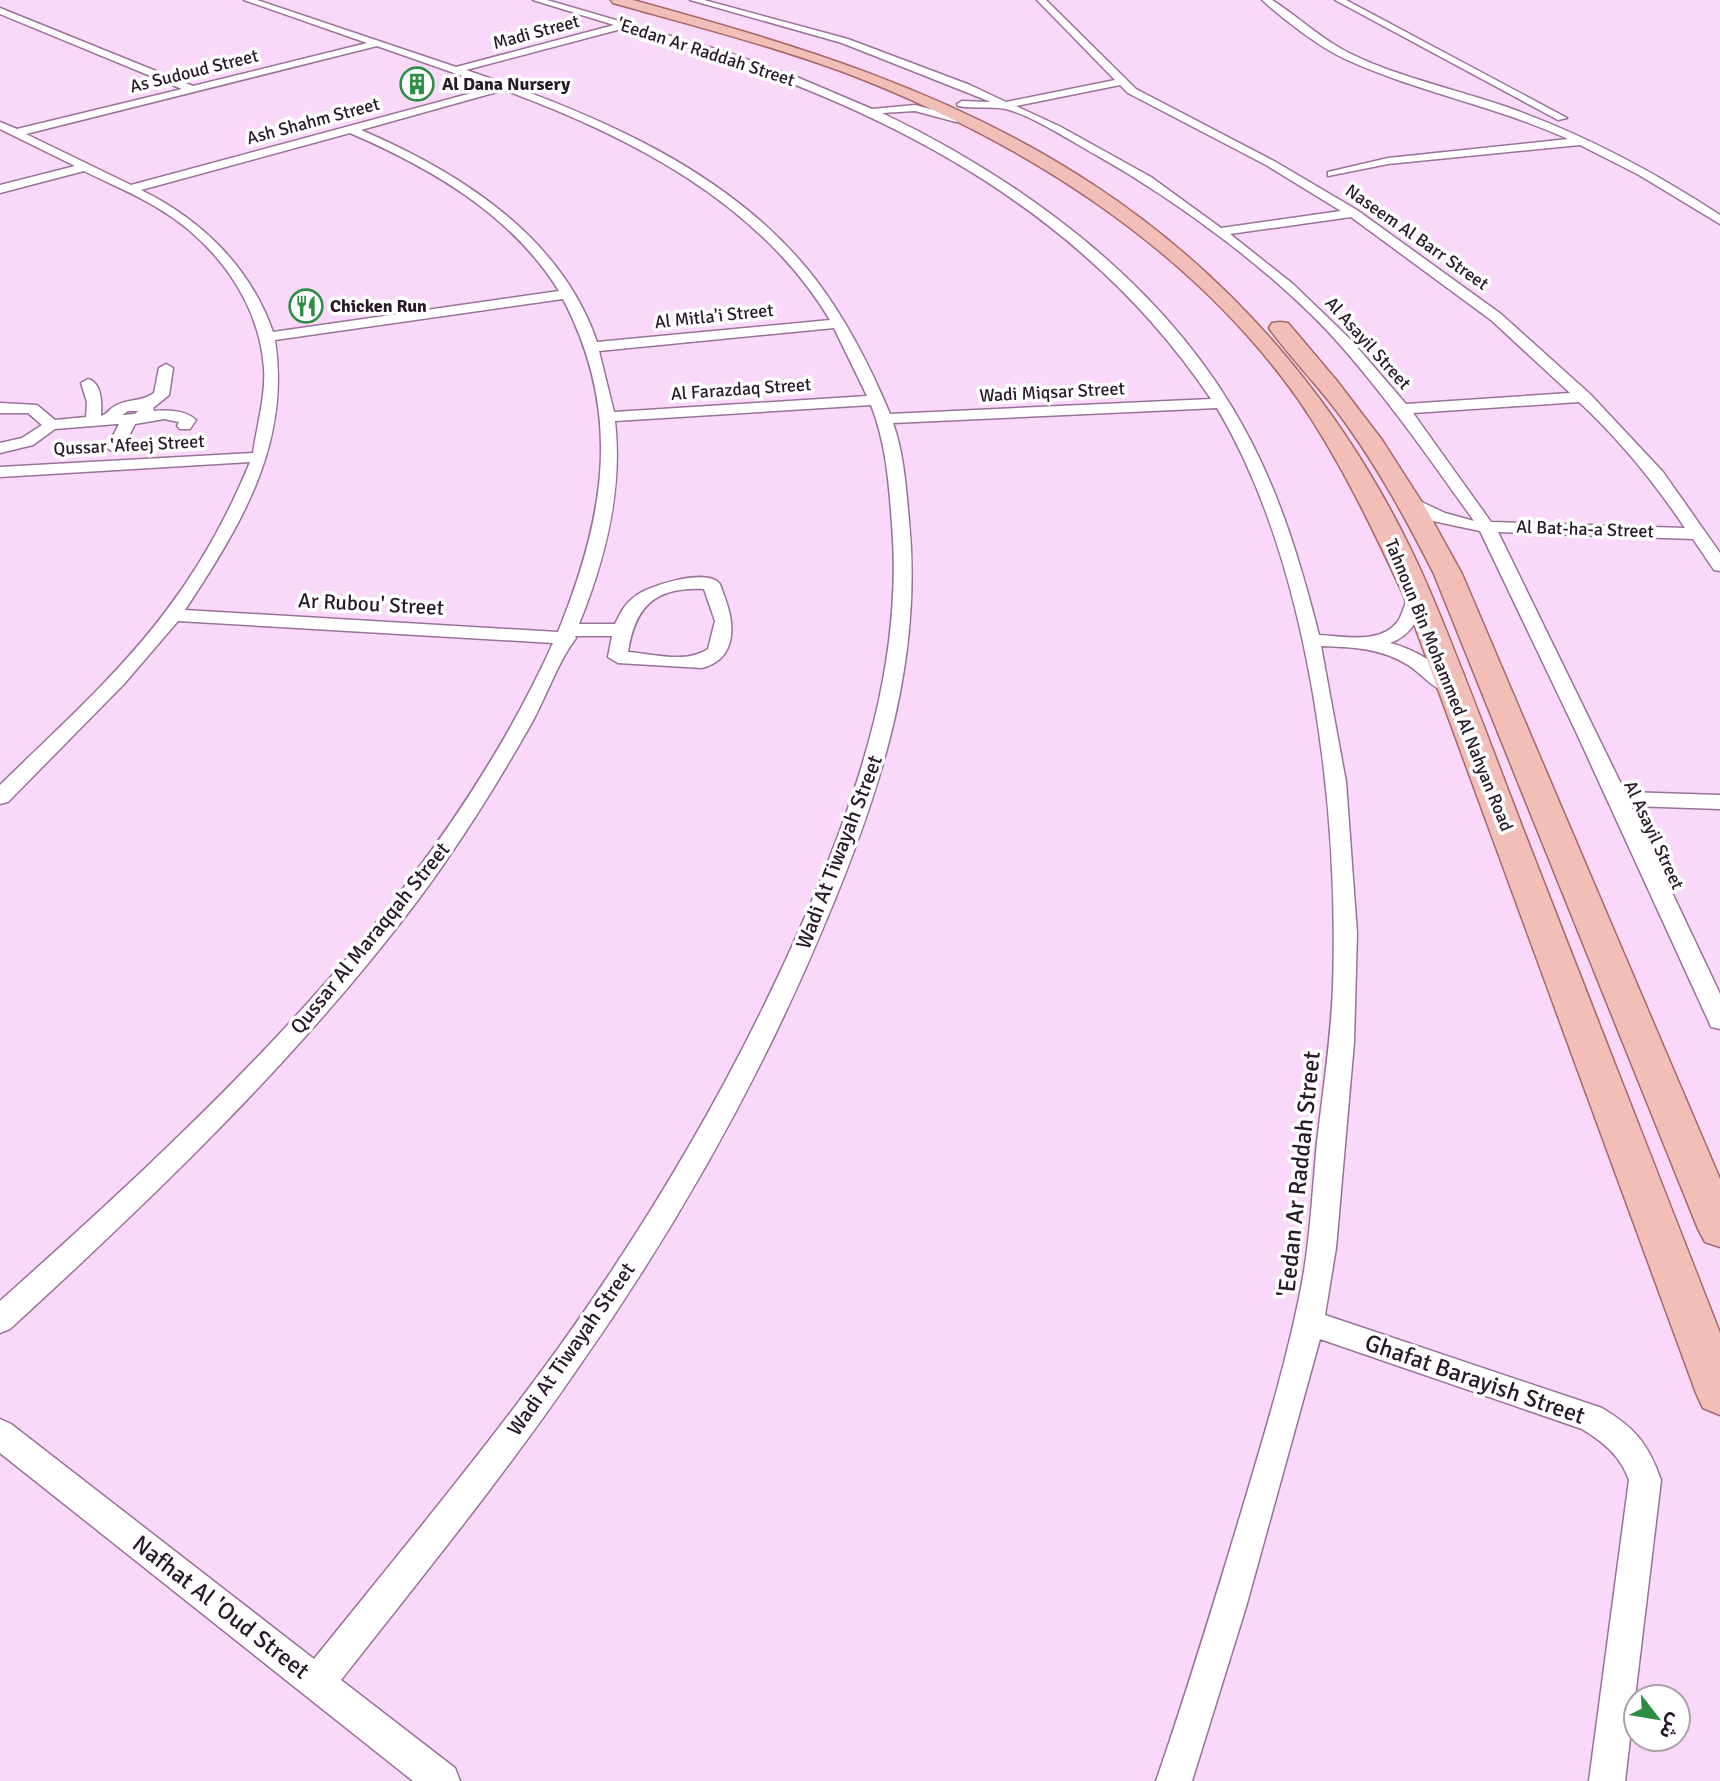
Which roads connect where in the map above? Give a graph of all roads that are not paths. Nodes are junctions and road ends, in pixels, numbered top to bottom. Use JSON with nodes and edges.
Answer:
{"nodes":[{"id":1,"x":248,"y":0,"type":"edge"},
{"id":2,"x":537,"y":0,"type":"edge"},
{"id":3,"x":645,"y":0,"type":"edge"},
{"id":4,"x":694,"y":0,"type":"edge"},
{"id":5,"x":1041,"y":0,"type":"edge"},
{"id":6,"x":1266,"y":0,"type":"edge"},
{"id":7,"x":1339,"y":0,"type":"edge"},
{"id":8,"x":0,"y":11,"type":"edge"},
{"id":9,"x":621,"y":13,"type":"edge"},
{"id":10,"x":379,"y":43,"type":"junction"},
{"id":11,"x":455,"y":70,"type":"junction"},
{"id":12,"x":853,"y":71,"type":"junction"},
{"id":13,"x":1120,"y":82,"type":"junction"},
{"id":14,"x":505,"y":87,"type":"junction"},
{"id":15,"x":194,"y":90,"type":"junction"},
{"id":16,"x":882,"y":110,"type":"junction"},
{"id":17,"x":994,"y":114,"type":"junction"},
{"id":18,"x":0,"y":125,"type":"edge"},
{"id":19,"x":351,"y":129,"type":"junction"},
{"id":20,"x":16,"y":133,"type":"junction"},
{"id":21,"x":1584,"y":141,"type":"junction"},
{"id":22,"x":85,"y":167,"type":"junction"},
{"id":23,"x":1332,"y":174,"type":"dead end"},
{"id":24,"x":0,"y":189,"type":"edge"},
{"id":25,"x":131,"y":189,"type":"junction"},
{"id":26,"x":1709,"y":198,"type":"dead end"},
{"id":27,"x":1353,"y":213,"type":"junction"},
{"id":28,"x":1720,"y":219,"type":"edge"},
{"id":29,"x":1219,"y":232,"type":"junction"},
{"id":30,"x":1207,"y":259,"type":"dead end"},
{"id":31,"x":567,"y":294,"type":"junction"},
{"id":32,"x":1271,"y":318,"type":"dead end"},
{"id":33,"x":839,"y":323,"type":"junction"},
{"id":34,"x":266,"y":337,"type":"junction"},
{"id":35,"x":593,"y":347,"type":"junction"},
{"id":36,"x":166,"y":368,"type":"dead end"},
{"id":37,"x":88,"y":383,"type":"dead end"},
{"id":38,"x":1585,"y":397,"type":"junction"},
{"id":39,"x":1221,"y":403,"type":"junction"},
{"id":40,"x":0,"y":408,"type":"edge"},
{"id":41,"x":880,"y":409,"type":"junction"},
{"id":42,"x":1402,"y":409,"type":"junction"},
{"id":43,"x":133,"y":415,"type":"junction"},
{"id":44,"x":610,"y":417,"type":"junction"},
{"id":45,"x":93,"y":423,"type":"junction"},
{"id":46,"x":51,"y":425,"type":"junction"},
{"id":47,"x":185,"y":426,"type":"dead end"},
{"id":48,"x":115,"y":448,"type":"dead end"},
{"id":49,"x":0,"y":449,"type":"edge"},
{"id":50,"x":260,"y":457,"type":"junction"},
{"id":51,"x":0,"y":472,"type":"edge"},
{"id":52,"x":1411,"y":502,"type":"junction"},
{"id":53,"x":1478,"y":526,"type":"junction"},
{"id":54,"x":1699,"y":534,"type":"junction"},
{"id":55,"x":1434,"y":546,"type":"junction"},
{"id":56,"x":1720,"y":566,"type":"edge"},
{"id":57,"x":1417,"y":594,"type":"junction"},
{"id":58,"x":173,"y":615,"type":"junction"},
{"id":59,"x":622,"y":631,"type":"junction"},
{"id":60,"x":569,"y":634,"type":"junction"},
{"id":61,"x":1312,"y":640,"type":"junction"},
{"id":62,"x":1368,"y":642,"type":"junction"},
{"id":63,"x":1452,"y":689,"type":"junction"},
{"id":64,"x":0,"y":797,"type":"edge"},
{"id":65,"x":1616,"y":799,"type":"junction"},
{"id":66,"x":1720,"y":802,"type":"edge"},
{"id":67,"x":1720,"y":1020,"type":"edge"},
{"id":68,"x":1720,"y":1229,"type":"edge"},
{"id":69,"x":0,"y":1320,"type":"edge"},
{"id":70,"x":1308,"y":1322,"type":"junction"},
{"id":71,"x":1720,"y":1393,"type":"edge"},
{"id":72,"x":0,"y":1434,"type":"edge"},
{"id":73,"x":317,"y":1683,"type":"junction"},
{"id":74,"x":426,"y":1776,"type":"edge"},
{"id":75,"x":1174,"y":1781,"type":"edge"},
{"id":76,"x":1607,"y":1781,"type":"edge"}],
"edges":[{"from":1,"to":10,"type":"street","name":"Wadi At Tiwayah Street"},
{"from":2,"to":9,"type":"street","name":"'Eedan Ar Raddah Street"},
{"from":3,"to":17,"type":"main road","name":"Tahnoun Bin Mohammed Al Nahyan Road"},
{"from":4,"to":17,"type":"street","name":"Al Asayil Street"},
{"from":5,"to":13,"type":"street","name":"Naseem Al Barr Street"},
{"from":6,"to":21,"type":"street"},
{"from":7,"to":26,"type":"street"},
{"from":8,"to":15,"type":"street"},
{"from":9,"to":11,"type":"street","name":"Madi Street"},
{"from":9,"to":12,"type":"main road","name":"Tahnoun Bin Mohammed Al Nahyan Road"},
{"from":9,"to":16,"type":"street","name":"'Eedan Ar Raddah Street"},
{"from":10,"to":11,"type":"street","name":"Wadi At Tiwayah Street"},
{"from":10,"to":15,"type":"street","name":"As Sudoud Street"},
{"from":11,"to":14,"type":"street","name":"Wadi At Tiwayah Street"},
{"from":12,"to":16,"type":"street"},
{"from":12,"to":17,"type":"main road","name":"Tahnoun Bin Mohammed Al Nahyan Road"},
{"from":13,"to":17,"type":"street"},
{"from":13,"to":27,"type":"street","name":"Naseem Al Barr Street"},
{"from":14,"to":19,"type":"street","name":"Ash Shahm Street"},
{"from":14,"to":33,"type":"street","name":"Wadi At Tiwayah Street"},
{"from":15,"to":20,"type":"street","name":"As Sudoud Street"},
{"from":16,"to":17,"type":"street","name":"'Eedan Ar Raddah Street"},
{"from":16,"to":39,"type":"street","name":"'Eedan Ar Raddah Street"},
{"from":17,"to":29,"type":"street","name":"Al Asayil Street"},
{"from":17,"to":30,"type":"main road","name":"Tahnoun Bin Mohammed Al Nahyan Road"},
{"from":17,"to":57,"type":"main road","name":"Tahnoun Bin Mohammed Al Nahyan Road"},
{"from":18,"to":20,"type":"street"},
{"from":19,"to":25,"type":"street","name":"Ash Shahm Street"},
{"from":19,"to":31,"type":"street","name":"Qussar Al Maraqqah Street"},
{"from":20,"to":22,"type":"street"},
{"from":21,"to":23,"type":"street"},
{"from":21,"to":28,"type":"street"},
{"from":22,"to":24,"type":"street"},
{"from":22,"to":25,"type":"street"},
{"from":25,"to":34,"type":"street"},
{"from":27,"to":29,"type":"street"},
{"from":27,"to":38,"type":"street","name":"Naseem Al Barr Street"},
{"from":29,"to":42,"type":"street","name":"Al Asayil Street"},
{"from":31,"to":34,"type":"street"},
{"from":31,"to":35,"type":"street","name":"Qussar Al Maraqqah Street"},
{"from":32,"to":52,"type":"main road","name":"Tahnoun Bin Mohammed Al Nahyan Road"},
{"from":33,"to":35,"type":"street","name":"Al Mitla'i Street"},
{"from":33,"to":41,"type":"street","name":"Wadi At Tiwayah Street"},
{"from":34,"to":50,"type":"street"},
{"from":35,"to":44,"type":"street","name":"Qussar Al Maraqqah Street"},
{"from":36,"to":43,"type":"street"},
{"from":37,"to":45,"type":"street"},
{"from":38,"to":42,"type":"street"},
{"from":38,"to":54,"type":"street","name":"Naseem Al Barr Street"},
{"from":39,"to":41,"type":"street","name":"Wadi Miqsar Street"},
{"from":39,"to":61,"type":"street","name":"'Eedan Ar Raddah Street"},
{"from":40,"to":46,"type":"street"},
{"from":41,"to":44,"type":"street","name":"Al Farazdaq Street"},
{"from":41,"to":73,"type":"street","name":"Wadi At Tiwayah Street"},
{"from":42,"to":53,"type":"street","name":"Al Asayil Street"},
{"from":43,"to":45,"type":"street"},
{"from":43,"to":47,"type":"street"},
{"from":43,"to":48,"type":"street"},
{"from":44,"to":60,"type":"street","name":"Qussar Al Maraqqah Street"},
{"from":45,"to":46,"type":"street"},
{"from":46,"to":49,"type":"street"},
{"from":50,"to":51,"type":"street","name":"Qussar 'Afeej Street"},
{"from":50,"to":58,"type":"street"},
{"from":52,"to":53,"type":"street","name":"Al Bat-ha-a Street"},
{"from":52,"to":55,"type":"main road","name":"Tahnoun Bin Mohammed Al Nahyan Road"},
{"from":53,"to":54,"type":"street","name":"Al Bat-ha-a Street"},
{"from":53,"to":55,"type":"street","name":"Al Bat-ha-a Street"},
{"from":53,"to":65,"type":"street","name":"Al Asayil Street"},
{"from":54,"to":56,"type":"street","name":"Naseem Al Barr Street"},
{"from":55,"to":68,"type":"main road","name":"Tahnoun Bin Mohammed Al Nahyan Road"},
{"from":57,"to":62,"type":"street"},
{"from":57,"to":63,"type":"main road","name":"Tahnoun Bin Mohammed Al Nahyan Road"},
{"from":58,"to":60,"type":"street","name":"Ar Rubou' Street"},
{"from":58,"to":64,"type":"street"},
{"from":59,"to":59,"type":"street"},
{"from":59,"to":60,"type":"street"},
{"from":60,"to":69,"type":"street","name":"Qussar Al Maraqqah Street"},
{"from":61,"to":62,"type":"street"},
{"from":61,"to":70,"type":"street","name":"'Eedan Ar Raddah Street"},
{"from":62,"to":63,"type":"street"},
{"from":63,"to":71,"type":"main road","name":"Tahnoun Bin Mohammed Al Nahyan Road"},
{"from":65,"to":66,"type":"street"},
{"from":65,"to":67,"type":"street","name":"Al Asayil Street"},
{"from":70,"to":75,"type":"street","name":"'Eedan Ar Raddah Street"},
{"from":70,"to":76,"type":"street","name":"Ghafat Barayish Street"},
{"from":72,"to":73,"type":"street","name":"Nafhat Al 'Oud Street"},
{"from":73,"to":74,"type":"street","name":"Nafhat Al 'Oud Street"}]}
